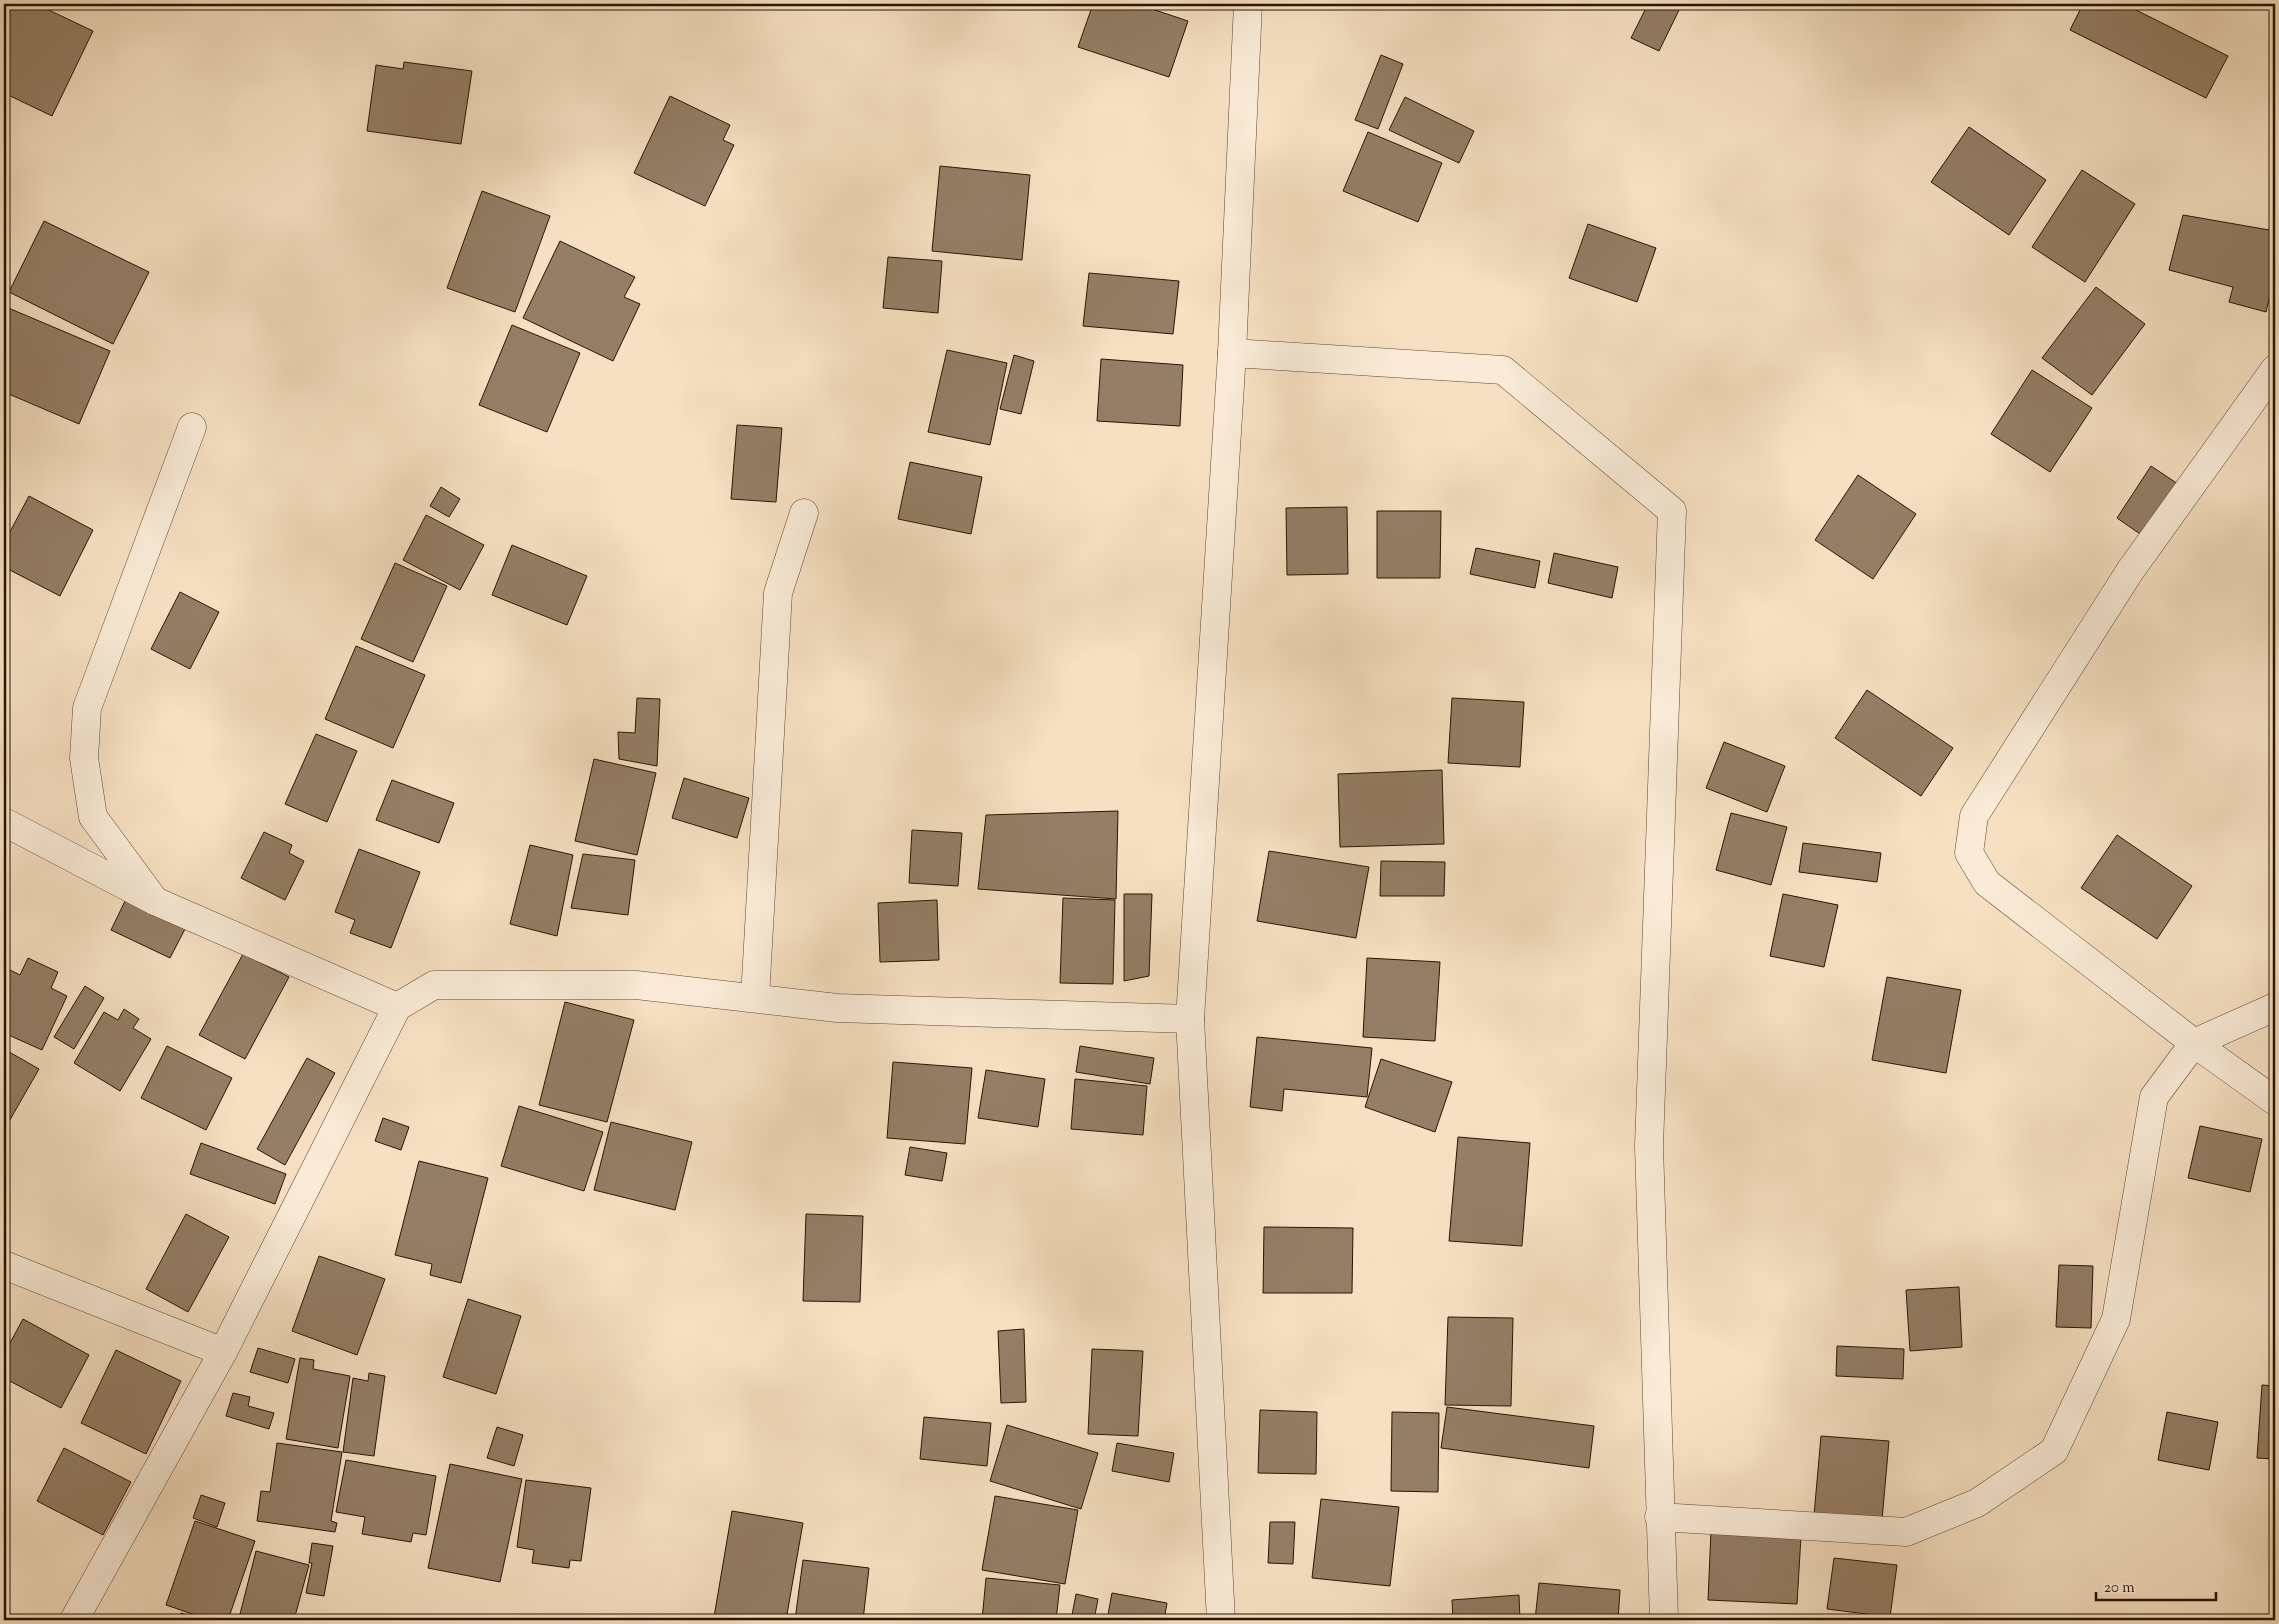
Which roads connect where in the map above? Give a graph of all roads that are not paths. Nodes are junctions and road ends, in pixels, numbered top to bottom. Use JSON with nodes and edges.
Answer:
{"nodes":[{"id":1,"x":1248,"y":4,"type":"edge"},
{"id":2,"x":1232,"y":353,"type":"junction"},
{"id":3,"x":2275,"y":369,"type":"edge"},
{"id":4,"x":192,"y":427,"type":"dead end"},
{"id":5,"x":804,"y":513,"type":"dead end"},
{"id":6,"x":4,"y":822,"type":"edge"},
{"id":7,"x":155,"y":901,"type":"junction"},
{"id":8,"x":755,"y":998,"type":"junction"},
{"id":9,"x":398,"y":1007,"type":"junction"},
{"id":10,"x":2275,"y":1007,"type":"edge"},
{"id":11,"x":1190,"y":1019,"type":"junction"},
{"id":12,"x":2194,"y":1043,"type":"junction"},
{"id":13,"x":2275,"y":1101,"type":"edge"},
{"id":14,"x":4,"y":1265,"type":"edge"},
{"id":15,"x":223,"y":1352,"type":"junction"},
{"id":16,"x":1659,"y":1517,"type":"junction"},
{"id":17,"x":74,"y":1620,"type":"edge"},
{"id":18,"x":1221,"y":1620,"type":"edge"},
{"id":19,"x":1664,"y":1620,"type":"edge"}],
"edges":[{"from":1,"to":2,"type":"street"},
{"from":2,"to":11,"type":"street"},
{"from":2,"to":16,"type":"street"},
{"from":3,"to":12,"type":"street"},
{"from":4,"to":7,"type":"street"},
{"from":5,"to":8,"type":"street"},
{"from":6,"to":7,"type":"street"},
{"from":7,"to":9,"type":"street"},
{"from":8,"to":9,"type":"street"},
{"from":8,"to":11,"type":"street"},
{"from":9,"to":15,"type":"street"},
{"from":10,"to":12,"type":"street"},
{"from":11,"to":18,"type":"street"},
{"from":12,"to":13,"type":"street"},
{"from":12,"to":16,"type":"street"},
{"from":14,"to":15,"type":"street"},
{"from":15,"to":17,"type":"street"},
{"from":16,"to":19,"type":"street"}]}
